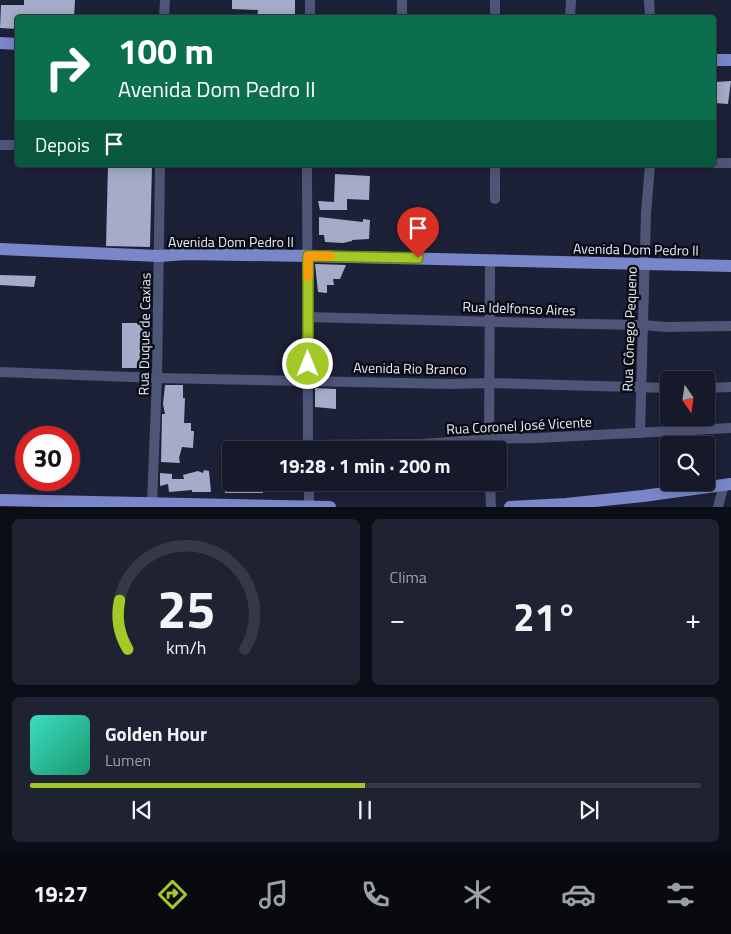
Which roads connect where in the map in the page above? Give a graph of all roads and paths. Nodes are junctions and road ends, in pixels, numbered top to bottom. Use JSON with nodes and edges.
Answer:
{"nodes":[{"id":1,"x":165,"y":0,"type":"edge"},
{"id":2,"x":310,"y":0,"type":"edge"},
{"id":3,"x":402,"y":0,"type":"edge"},
{"id":4,"x":495,"y":0,"type":"edge"},
{"id":5,"x":571,"y":0,"type":"edge"},
{"id":6,"x":649,"y":0,"type":"edge"},
{"id":7,"x":164,"y":15,"type":"edge"},
{"id":8,"x":310,"y":15,"type":"edge"},
{"id":9,"x":402,"y":15,"type":"edge"},
{"id":10,"x":495,"y":15,"type":"edge"},
{"id":11,"x":570,"y":15,"type":"edge"},
{"id":12,"x":650,"y":15,"type":"edge"},
{"id":13,"x":0,"y":43,"type":"edge"},
{"id":14,"x":15,"y":44,"type":"edge"},
{"id":15,"x":716,"y":60,"type":"edge"},
{"id":16,"x":731,"y":60,"type":"edge"},
{"id":17,"x":0,"y":145,"type":"edge"},
{"id":18,"x":15,"y":145,"type":"edge"},
{"id":19,"x":716,"y":162,"type":"edge"},
{"id":20,"x":731,"y":163,"type":"edge"},
{"id":21,"x":160,"y":167,"type":"edge"},
{"id":22,"x":307,"y":167,"type":"edge"},
{"id":23,"x":495,"y":167,"type":"edge"},
{"id":24,"x":650,"y":167,"type":"edge"},
{"id":25,"x":495,"y":199,"type":"dead end"},
{"id":26,"x":0,"y":249,"type":"edge"},
{"id":27,"x":159,"y":256,"type":"junction"},
{"id":28,"x":308,"y":256,"type":"junction"},
{"id":29,"x":490,"y":260,"type":"junction"},
{"id":30,"x":645,"y":264,"type":"junction"},
{"id":31,"x":731,"y":266,"type":"edge"},
{"id":32,"x":307,"y":317,"type":"junction"},
{"id":33,"x":491,"y":321,"type":"junction"},
{"id":34,"x":642,"y":324,"type":"junction"},
{"id":35,"x":731,"y":326,"type":"edge"},
{"id":36,"x":0,"y":372,"type":"edge"},
{"id":37,"x":157,"y":378,"type":"junction"},
{"id":38,"x":307,"y":380,"type":"junction"},
{"id":39,"x":489,"y":383,"type":"junction"},
{"id":40,"x":731,"y":387,"type":"edge"},
{"id":41,"x":642,"y":388,"type":"junction"},
{"id":42,"x":660,"y":388,"type":"edge"},
{"id":43,"x":715,"y":388,"type":"edge"},
{"id":44,"x":731,"y":428,"type":"edge"},
{"id":45,"x":640,"y":433,"type":"junction"},
{"id":46,"x":488,"y":439,"type":"junction"},
{"id":47,"x":308,"y":441,"type":"edge"},
{"id":48,"x":460,"y":441,"type":"edge"},
{"id":49,"x":728,"y":484,"type":"edge"},
{"id":50,"x":309,"y":491,"type":"edge"},
{"id":51,"x":490,"y":491,"type":"edge"},
{"id":52,"x":0,"y":500,"type":"edge"},
{"id":53,"x":644,"y":501,"type":"edge"},
{"id":54,"x":152,"y":503,"type":"junction"},
{"id":55,"x":284,"y":506,"type":"edge"},
{"id":56,"x":309,"y":506,"type":"edge"},
{"id":57,"x":330,"y":506,"type":"edge"},
{"id":58,"x":491,"y":506,"type":"edge"},
{"id":59,"x":510,"y":506,"type":"edge"},
{"id":60,"x":718,"y":506,"type":"edge"}],
"edges":[{"from":1,"to":7,"type":"street"},
{"from":2,"to":8,"type":"street"},
{"from":3,"to":9,"type":"street"},
{"from":4,"to":10,"type":"street"},
{"from":5,"to":11,"type":"street"},
{"from":6,"to":12,"type":"street"},
{"from":13,"to":14,"type":"main road"},
{"from":15,"to":16,"type":"main road"},
{"from":17,"to":18,"type":"street"},
{"from":19,"to":20,"type":"street"},
{"from":21,"to":27,"type":"street","name":"Rua Duque de Caxias"},
{"from":22,"to":28,"type":"street"},
{"from":23,"to":25,"type":"street"},
{"from":24,"to":30,"type":"street","name":"Rua Cônego Pequeno"},
{"from":26,"to":27,"type":"main road","name":"Avenida Dom Pedro II"},
{"from":27,"to":28,"type":"main road","name":"Avenida Dom Pedro II"},
{"from":27,"to":37,"type":"street","name":"Rua Duque de Caxias"},
{"from":28,"to":29,"type":"main road","name":"Avenida Dom Pedro II"},
{"from":28,"to":32,"type":"street"},
{"from":29,"to":30,"type":"main road","name":"Avenida Dom Pedro II"},
{"from":29,"to":33,"type":"street"},
{"from":30,"to":31,"type":"main road","name":"Avenida Dom Pedro II"},
{"from":30,"to":34,"type":"street","name":"Rua Cônego Pequeno"},
{"from":32,"to":33,"type":"street","name":"Rua Idelfonso Aires"},
{"from":32,"to":38,"type":"street"},
{"from":33,"to":34,"type":"street","name":"Rua Idelfonso Aires"},
{"from":33,"to":39,"type":"street"},
{"from":34,"to":35,"type":"street","name":"Rua Idelfonso Aires"},
{"from":34,"to":41,"type":"street","name":"Rua Cônego Pequeno"},
{"from":36,"to":37,"type":"street","name":"Avenida Rio Branco"},
{"from":37,"to":38,"type":"street","name":"Avenida Rio Branco"},
{"from":37,"to":54,"type":"street","name":"Rua Duque de Caxias"},
{"from":38,"to":39,"type":"street","name":"Avenida Rio Branco"},
{"from":38,"to":47,"type":"street"},
{"from":39,"to":41,"type":"street","name":"Avenida Rio Branco"},
{"from":39,"to":46,"type":"street"},
{"from":40,"to":43,"type":"street"},
{"from":41,"to":42,"type":"street","name":"Avenida Rio Branco"},
{"from":41,"to":45,"type":"street","name":"Rua Cônego Pequeno"},
{"from":44,"to":45,"type":"street","name":"Rua Coronel José Vicente"},
{"from":45,"to":46,"type":"street","name":"Rua Coronel José Vicente"},
{"from":46,"to":48,"type":"street","name":"Rua Coronel José Vicente"},
{"from":49,"to":53,"type":"main road"},
{"from":49,"to":60,"type":"street"},
{"from":50,"to":56,"type":"street"},
{"from":51,"to":58,"type":"street"},
{"from":52,"to":54,"type":"main road"},
{"from":53,"to":59,"type":"main road"},
{"from":54,"to":55,"type":"main road"},
{"from":55,"to":56,"type":"main road"},
{"from":56,"to":57,"type":"main road"}]}
